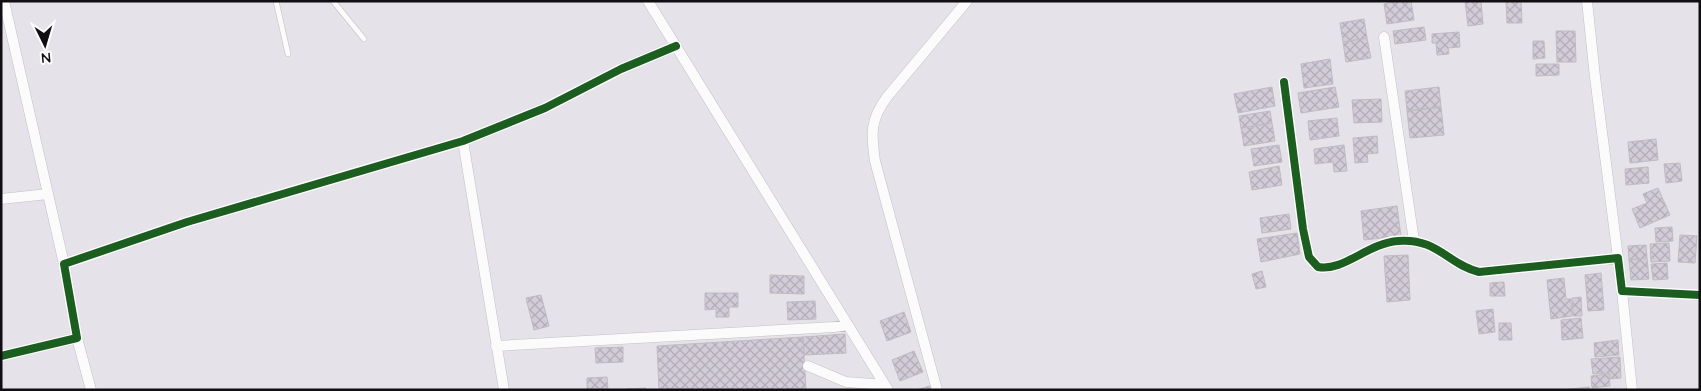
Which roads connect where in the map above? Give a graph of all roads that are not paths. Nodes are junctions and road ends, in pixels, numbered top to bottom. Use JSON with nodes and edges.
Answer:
{"nodes":[{"id":1,"x":4,"y":1,"type":"edge"},
{"id":2,"x":276,"y":1,"type":"edge"},
{"id":3,"x":333,"y":1,"type":"edge"},
{"id":4,"x":648,"y":1,"type":"edge"},
{"id":5,"x":967,"y":1,"type":"edge"},
{"id":6,"x":1588,"y":1,"type":"edge"},
{"id":7,"x":1384,"y":37,"type":"dead end"},
{"id":8,"x":364,"y":39,"type":"dead end"},
{"id":9,"x":676,"y":46,"type":"junction"},
{"id":10,"x":288,"y":54,"type":"dead end"},
{"id":11,"x":1284,"y":82,"type":"dead end"},
{"id":12,"x":463,"y":141,"type":"junction"},
{"id":13,"x":48,"y":194,"type":"junction"},
{"id":14,"x":1,"y":199,"type":"edge"},
{"id":15,"x":1414,"y":241,"type":"junction"},
{"id":16,"x":1618,"y":258,"type":"junction"},
{"id":17,"x":64,"y":264,"type":"junction"},
{"id":18,"x":1622,"y":291,"type":"junction"},
{"id":19,"x":1700,"y":295,"type":"edge"},
{"id":20,"x":848,"y":325,"type":"junction"},
{"id":21,"x":77,"y":338,"type":"junction"},
{"id":22,"x":496,"y":346,"type":"junction"},
{"id":23,"x":1,"y":356,"type":"edge"},
{"id":24,"x":808,"y":366,"type":"dead end"},
{"id":25,"x":887,"y":387,"type":"edge"},
{"id":26,"x":91,"y":390,"type":"edge"},
{"id":27,"x":504,"y":390,"type":"edge"},
{"id":28,"x":938,"y":390,"type":"edge"},
{"id":29,"x":1632,"y":390,"type":"edge"}],
"edges":[{"from":1,"to":13,"type":"street"},
{"from":2,"to":10,"type":"lane"},
{"from":3,"to":8,"type":"lane"},
{"from":4,"to":9,"type":"street"},
{"from":5,"to":28,"type":"street"},
{"from":6,"to":16,"type":"street"},
{"from":7,"to":15,"type":"street"},
{"from":9,"to":12,"type":"street"},
{"from":9,"to":20,"type":"street"},
{"from":11,"to":15,"type":"street"},
{"from":12,"to":17,"type":"street"},
{"from":12,"to":22,"type":"street"},
{"from":13,"to":14,"type":"street"},
{"from":13,"to":17,"type":"street"},
{"from":15,"to":16,"type":"street"},
{"from":16,"to":18,"type":"street"},
{"from":17,"to":21,"type":"street"},
{"from":18,"to":19,"type":"street"},
{"from":18,"to":29,"type":"street"},
{"from":20,"to":22,"type":"street"},
{"from":20,"to":25,"type":"street"},
{"from":21,"to":23,"type":"street"},
{"from":21,"to":26,"type":"street"},
{"from":22,"to":27,"type":"street"},
{"from":24,"to":25,"type":"street"}]}
